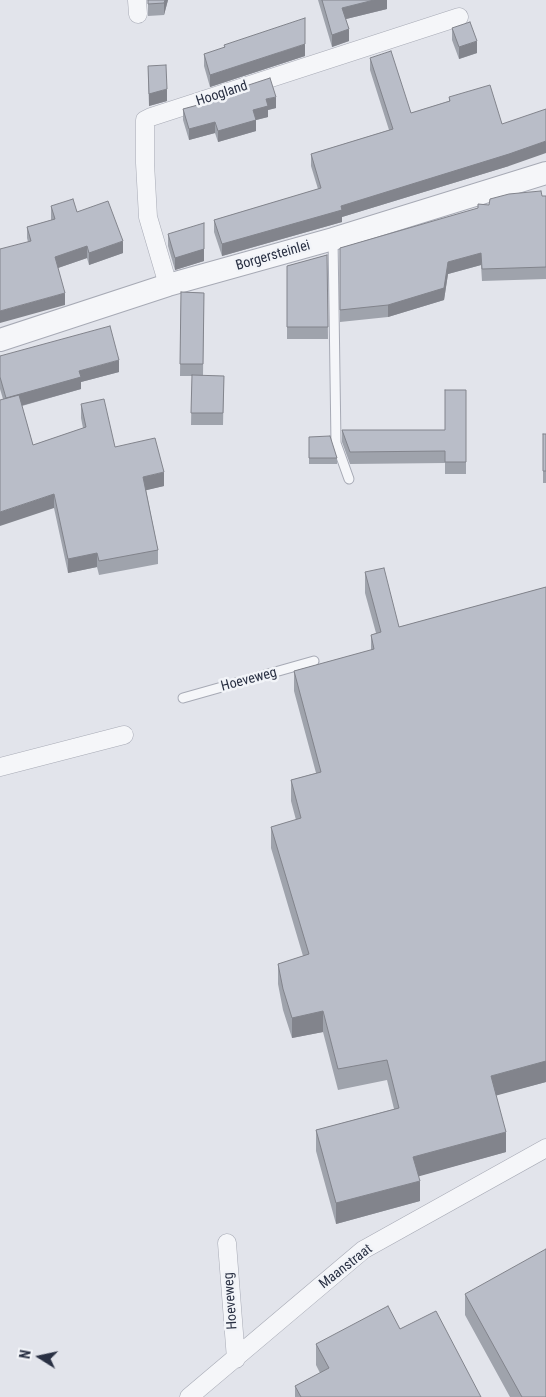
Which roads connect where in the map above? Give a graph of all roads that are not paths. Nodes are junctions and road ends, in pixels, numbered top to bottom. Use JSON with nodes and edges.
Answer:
{"nodes":[{"id":1,"x":459,"y":17,"type":"dead end"},
{"id":2,"x":546,"y":174,"type":"edge"},
{"id":3,"x":332,"y":239,"type":"junction"},
{"id":4,"x":168,"y":285,"type":"junction"},
{"id":5,"x":0,"y":340,"type":"edge"},
{"id":6,"x":349,"y":480,"type":"dead end"},
{"id":7,"x":314,"y":661,"type":"dead end"},
{"id":8,"x":183,"y":698,"type":"dead end"},
{"id":9,"x":124,"y":735,"type":"dead end"},
{"id":10,"x":0,"y":767,"type":"edge"},
{"id":11,"x":546,"y":1148,"type":"edge"},
{"id":12,"x":227,"y":1243,"type":"dead end"},
{"id":13,"x":236,"y":1359,"type":"junction"},
{"id":14,"x":189,"y":1397,"type":"edge"}],
"edges":[{"from":1,"to":4,"type":"street","name":"Hoogland"},
{"from":2,"to":3,"type":"street","name":"Borgersteinlei"},
{"from":3,"to":4,"type":"street","name":"Borgersteinlei"},
{"from":3,"to":6,"type":"lane"},
{"from":4,"to":5,"type":"street","name":"Borgersteinlei"},
{"from":7,"to":8,"type":"lane","name":"Hoeveweg"},
{"from":9,"to":10,"type":"street"},
{"from":11,"to":13,"type":"street","name":"Maanstraat"},
{"from":12,"to":13,"type":"street","name":"Hoeveweg"},
{"from":13,"to":14,"type":"street","name":"Maanstraat"}]}
